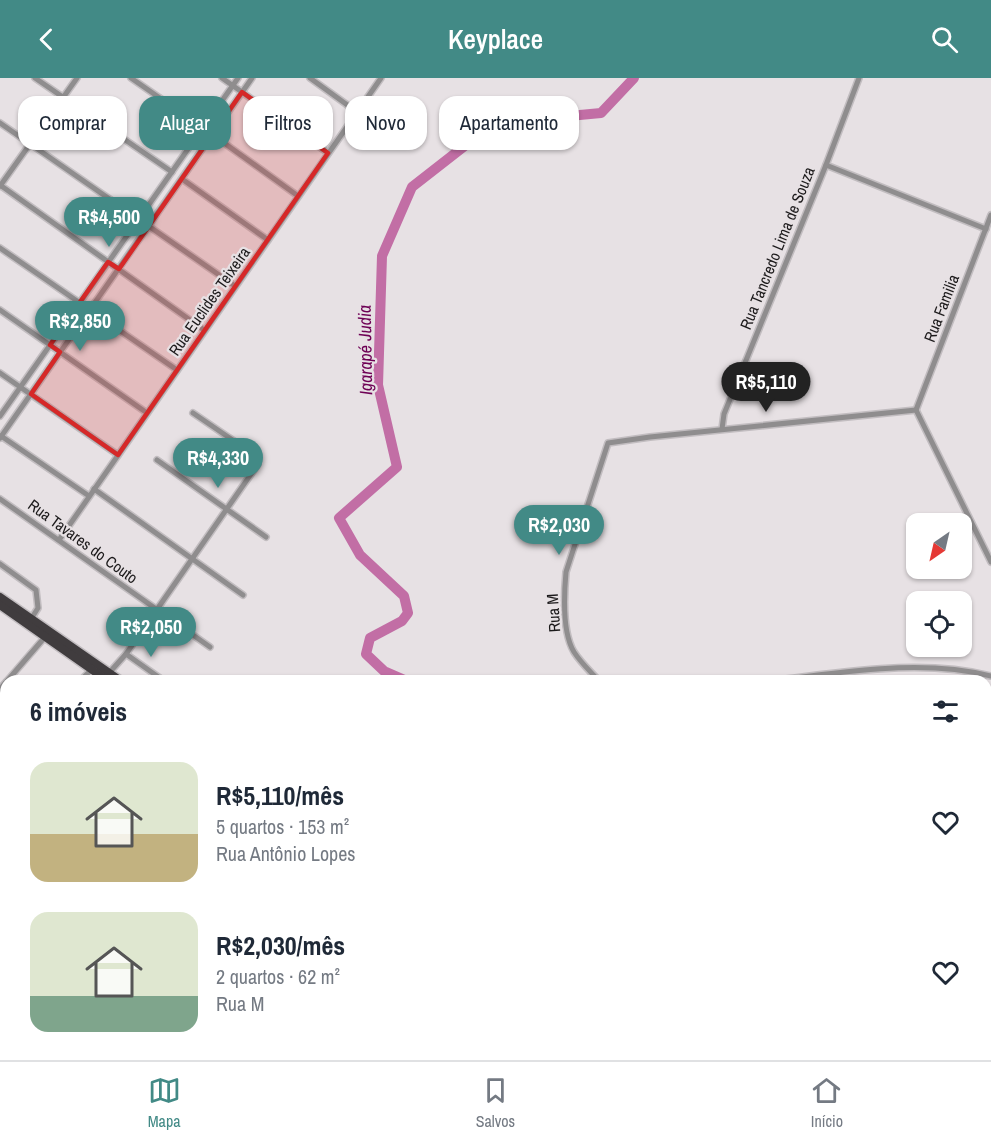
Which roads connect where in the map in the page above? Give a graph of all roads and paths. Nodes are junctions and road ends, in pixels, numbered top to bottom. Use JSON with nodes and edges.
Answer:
{"nodes":[{"id":1,"x":34,"y":78,"type":"edge"},
{"id":2,"x":77,"y":78,"type":"edge"},
{"id":3,"x":131,"y":78,"type":"edge"},
{"id":4,"x":222,"y":78,"type":"edge"},
{"id":5,"x":238,"y":78,"type":"edge"},
{"id":6,"x":252,"y":78,"type":"edge"},
{"id":7,"x":310,"y":78,"type":"edge"},
{"id":8,"x":381,"y":78,"type":"edge"},
{"id":9,"x":859,"y":78,"type":"edge"},
{"id":10,"x":232,"y":86,"type":"junction"},
{"id":11,"x":242,"y":92,"type":"junction"},
{"id":12,"x":60,"y":96,"type":"edge"},
{"id":13,"x":64,"y":96,"type":"edge"},
{"id":14,"x":157,"y":96,"type":"edge"},
{"id":15,"x":225,"y":96,"type":"edge"},
{"id":16,"x":368,"y":96,"type":"edge"},
{"id":17,"x":345,"y":103,"type":"edge"},
{"id":18,"x":231,"y":108,"type":"edge"},
{"id":19,"x":0,"y":123,"type":"edge"},
{"id":20,"x":345,"y":129,"type":"edge"},
{"id":21,"x":18,"y":135,"type":"edge"},
{"id":22,"x":127,"y":141,"type":"edge"},
{"id":23,"x":231,"y":148,"type":"edge"},
{"id":24,"x":24,"y":150,"type":"edge"},
{"id":25,"x":39,"y":150,"type":"edge"},
{"id":26,"x":188,"y":150,"type":"edge"},
{"id":27,"x":202,"y":150,"type":"edge"},
{"id":28,"x":328,"y":153,"type":"junction"},
{"id":29,"x":826,"y":165,"type":"junction"},
{"id":30,"x":172,"y":172,"type":"junction"},
{"id":31,"x":182,"y":179,"type":"junction"},
{"id":32,"x":0,"y":186,"type":"edge"},
{"id":33,"x":298,"y":196,"type":"junction"},
{"id":34,"x":991,"y":215,"type":"edge"},
{"id":35,"x":138,"y":219,"type":"junction"},
{"id":36,"x":148,"y":226,"type":"junction"},
{"id":37,"x":986,"y":229,"type":"junction"},
{"id":38,"x":268,"y":240,"type":"junction"},
{"id":39,"x":0,"y":248,"type":"edge"},
{"id":40,"x":108,"y":262,"type":"junction"},
{"id":41,"x":118,"y":269,"type":"junction"},
{"id":42,"x":235,"y":286,"type":"junction"},
{"id":43,"x":80,"y":303,"type":"junction"},
{"id":44,"x":0,"y":310,"type":"edge"},
{"id":45,"x":90,"y":310,"type":"junction"},
{"id":46,"x":204,"y":330,"type":"junction"},
{"id":47,"x":50,"y":345,"type":"junction"},
{"id":48,"x":60,"y":352,"type":"junction"},
{"id":49,"x":177,"y":370,"type":"junction"},
{"id":50,"x":0,"y":373,"type":"edge"},
{"id":51,"x":21,"y":387,"type":"junction"},
{"id":52,"x":31,"y":394,"type":"junction"},
{"id":53,"x":916,"y":410,"type":"junction"},
{"id":54,"x":147,"y":413,"type":"junction"},
{"id":55,"x":194,"y":413,"type":"dead end"},
{"id":56,"x":0,"y":416,"type":"edge"},
{"id":57,"x":722,"y":429,"type":"junction"},
{"id":58,"x":1,"y":437,"type":"edge"},
{"id":59,"x":118,"y":455,"type":"junction"},
{"id":60,"x":157,"y":460,"type":"dead end"},
{"id":61,"x":94,"y":489,"type":"junction"},
{"id":62,"x":89,"y":496,"type":"junction"},
{"id":63,"x":0,"y":499,"type":"edge"},
{"id":64,"x":226,"y":509,"type":"junction"},
{"id":65,"x":266,"y":537,"type":"dead end"},
{"id":66,"x":59,"y":540,"type":"junction"},
{"id":67,"x":190,"y":559,"type":"junction"},
{"id":68,"x":991,"y":562,"type":"edge"},
{"id":69,"x":0,"y":564,"type":"edge"},
{"id":70,"x":243,"y":595,"type":"dead end"},
{"id":71,"x":0,"y":597,"type":"edge"},
{"id":72,"x":0,"y":605,"type":"edge"},
{"id":73,"x":156,"y":610,"type":"junction"},
{"id":74,"x":32,"y":619,"type":"junction"},
{"id":75,"x":45,"y":637,"type":"junction"},
{"id":76,"x":210,"y":647,"type":"dead end"},
{"id":77,"x":126,"y":654,"type":"junction"},
{"id":78,"x":91,"y":670,"type":"junction"},
{"id":79,"x":11,"y":675,"type":"edge"},
{"id":80,"x":86,"y":675,"type":"edge"},
{"id":81,"x":103,"y":675,"type":"edge"},
{"id":82,"x":105,"y":675,"type":"edge"},
{"id":83,"x":110,"y":675,"type":"edge"},
{"id":84,"x":156,"y":675,"type":"edge"},
{"id":85,"x":595,"y":675,"type":"edge"},
{"id":86,"x":823,"y":675,"type":"edge"},
{"id":87,"x":987,"y":675,"type":"edge"}],
"edges":[{"from":1,"to":12,"type":"street"},
{"from":2,"to":13,"type":"street"},
{"from":3,"to":14,"type":"street"},
{"from":4,"to":10,"type":"street"},
{"from":5,"to":10,"type":"street"},
{"from":6,"to":11,"type":"street"},
{"from":7,"to":17,"type":"street"},
{"from":8,"to":16,"type":"street","name":"Rua Euclides Teixeira"},
{"from":9,"to":29,"type":"street","name":"Rua Tancredo Lima de Souza"},
{"from":10,"to":11,"type":"street"},
{"from":10,"to":15,"type":"street"},
{"from":11,"to":18,"type":"street"},
{"from":11,"to":28,"type":"street"},
{"from":19,"to":21,"type":"street"},
{"from":20,"to":28,"type":"street","name":"Rua Euclides Teixeira"},
{"from":22,"to":30,"type":"street"},
{"from":23,"to":33,"type":"street"},
{"from":24,"to":32,"type":"street"},
{"from":25,"to":35,"type":"street"},
{"from":26,"to":30,"type":"street"},
{"from":27,"to":31,"type":"street"},
{"from":28,"to":33,"type":"street","name":"Rua Euclides Teixeira"},
{"from":29,"to":37,"type":"street"},
{"from":29,"to":57,"type":"street","name":"Rua Tancredo Lima de Souza"},
{"from":30,"to":35,"type":"street"},
{"from":31,"to":36,"type":"street"},
{"from":31,"to":38,"type":"street"},
{"from":32,"to":40,"type":"street"},
{"from":33,"to":38,"type":"street","name":"Rua Euclides Teixeira"},
{"from":34,"to":37,"type":"street","name":"Rua Familia"},
{"from":35,"to":36,"type":"street"},
{"from":35,"to":40,"type":"street"},
{"from":36,"to":41,"type":"street"},
{"from":36,"to":42,"type":"street"},
{"from":37,"to":53,"type":"street","name":"Rua Familia"},
{"from":38,"to":42,"type":"street","name":"Rua Euclides Teixeira"},
{"from":39,"to":43,"type":"street"},
{"from":40,"to":41,"type":"street"},
{"from":40,"to":43,"type":"street"},
{"from":41,"to":45,"type":"street"},
{"from":41,"to":46,"type":"street"},
{"from":42,"to":46,"type":"street","name":"Rua Euclides Teixeira"},
{"from":43,"to":47,"type":"street"},
{"from":44,"to":47,"type":"street"},
{"from":45,"to":48,"type":"street"},
{"from":45,"to":49,"type":"street"},
{"from":46,"to":49,"type":"street","name":"Rua Euclides Teixeira"},
{"from":47,"to":48,"type":"street"},
{"from":47,"to":51,"type":"street"},
{"from":48,"to":52,"type":"street"},
{"from":48,"to":54,"type":"street"},
{"from":49,"to":54,"type":"street","name":"Rua Euclides Teixeira"},
{"from":50,"to":51,"type":"street"},
{"from":51,"to":52,"type":"street"},
{"from":51,"to":56,"type":"street"},
{"from":52,"to":58,"type":"street"},
{"from":52,"to":59,"type":"street"},
{"from":53,"to":57,"type":"street"},
{"from":53,"to":68,"type":"street"},
{"from":54,"to":59,"type":"street","name":"Rua Euclides Teixeira"},
{"from":55,"to":64,"type":"street"},
{"from":57,"to":85,"type":"street","name":"Rua M"},
{"from":58,"to":62,"type":"street"},
{"from":59,"to":61,"type":"street","name":"Rua Euclides Teixeira"},
{"from":60,"to":64,"type":"street"},
{"from":61,"to":62,"type":"street","name":"Rua Euclides Teixeira"},
{"from":61,"to":67,"type":"street"},
{"from":62,"to":66,"type":"street","name":"Rua Euclides Teixeira"},
{"from":63,"to":66,"type":"street","name":"Rua Tavares do Couto"},
{"from":64,"to":65,"type":"street"},
{"from":64,"to":67,"type":"street"},
{"from":66,"to":73,"type":"street","name":"Rua Tavares do Couto"},
{"from":67,"to":70,"type":"street"},
{"from":67,"to":73,"type":"street"},
{"from":69,"to":74,"type":"street"},
{"from":71,"to":74,"type":"highway"},
{"from":72,"to":75,"type":"highway"},
{"from":73,"to":76,"type":"street","name":"Rua Tavares do Couto"},
{"from":73,"to":77,"type":"street"},
{"from":74,"to":82,"type":"highway"},
{"from":75,"to":78,"type":"highway"},
{"from":75,"to":79,"type":"street"},
{"from":77,"to":83,"type":"street"},
{"from":77,"to":84,"type":"street"},
{"from":78,"to":80,"type":"street"},
{"from":78,"to":81,"type":"highway"},
{"from":86,"to":87,"type":"street"}]}
